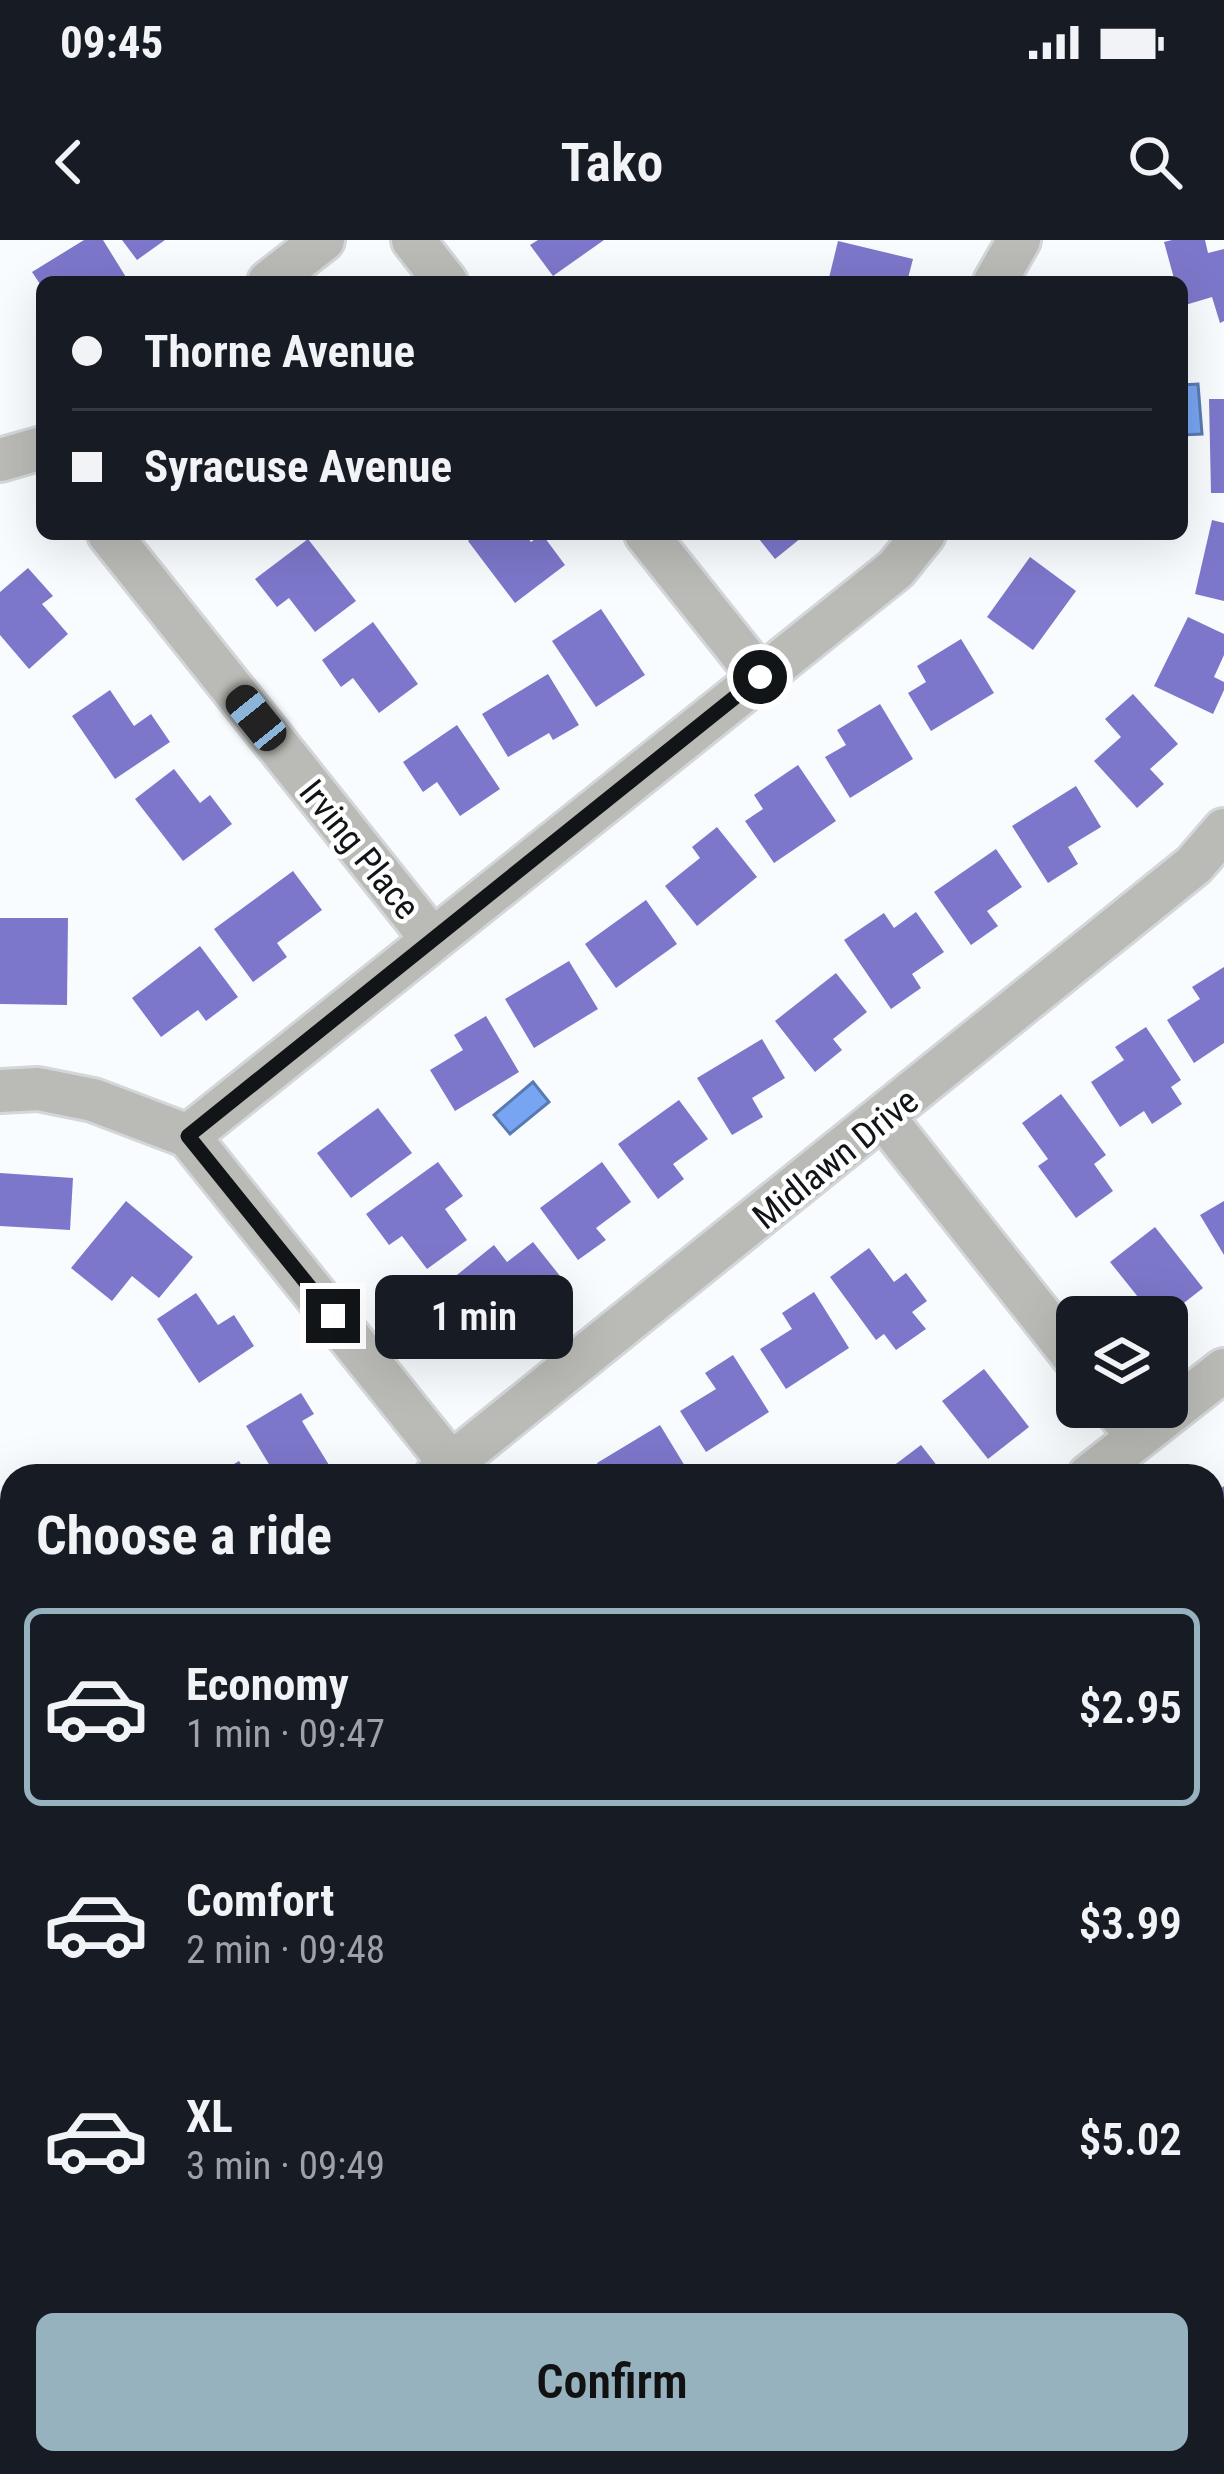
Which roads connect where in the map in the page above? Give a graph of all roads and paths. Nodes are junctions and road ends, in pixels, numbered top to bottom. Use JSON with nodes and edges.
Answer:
{"nodes":[{"id":1,"x":323,"y":240,"type":"edge"},
{"id":2,"x":412,"y":240,"type":"edge"},
{"id":3,"x":1019,"y":240,"type":"edge"},
{"id":4,"x":277,"y":276,"type":"edge"},
{"id":5,"x":441,"y":276,"type":"edge"},
{"id":6,"x":998,"y":276,"type":"edge"},
{"id":7,"x":36,"y":451,"type":"edge"},
{"id":8,"x":0,"y":460,"type":"edge"},
{"id":9,"x":114,"y":540,"type":"edge"},
{"id":10,"x":651,"y":540,"type":"edge"},
{"id":11,"x":919,"y":540,"type":"edge"},
{"id":12,"x":760,"y":677,"type":"junction"},
{"id":13,"x":1224,"y":830,"type":"edge"},
{"id":14,"x":432,"y":939,"type":"junction"},
{"id":15,"x":0,"y":1091,"type":"edge"},
{"id":16,"x":885,"y":1119,"type":"junction"},
{"id":17,"x":188,"y":1136,"type":"junction"},
{"id":18,"x":1056,"y":1335,"type":"edge"},
{"id":19,"x":1224,"y":1370,"type":"edge"},
{"id":20,"x":1188,"y":1389,"type":"edge"},
{"id":21,"x":1122,"y":1428,"type":"edge"},
{"id":22,"x":438,"y":1464,"type":"edge"},
{"id":23,"x":451,"y":1464,"type":"edge"},
{"id":24,"x":1097,"y":1464,"type":"edge"}],
"edges":[{"from":1,"to":4,"type":"street"},
{"from":2,"to":5,"type":"street"},
{"from":3,"to":6,"type":"street"},
{"from":7,"to":8,"type":"street"},
{"from":9,"to":14,"type":"street","name":"Irving Place"},
{"from":10,"to":12,"type":"street"},
{"from":11,"to":12,"type":"street"},
{"from":12,"to":14,"type":"street"},
{"from":13,"to":16,"type":"street","name":"Midlawn Drive"},
{"from":14,"to":17,"type":"street"},
{"from":15,"to":17,"type":"street"},
{"from":16,"to":18,"type":"street"},
{"from":16,"to":23,"type":"street","name":"Midlawn Drive"},
{"from":17,"to":22,"type":"street"},
{"from":19,"to":20,"type":"street"},
{"from":21,"to":24,"type":"street"}]}
